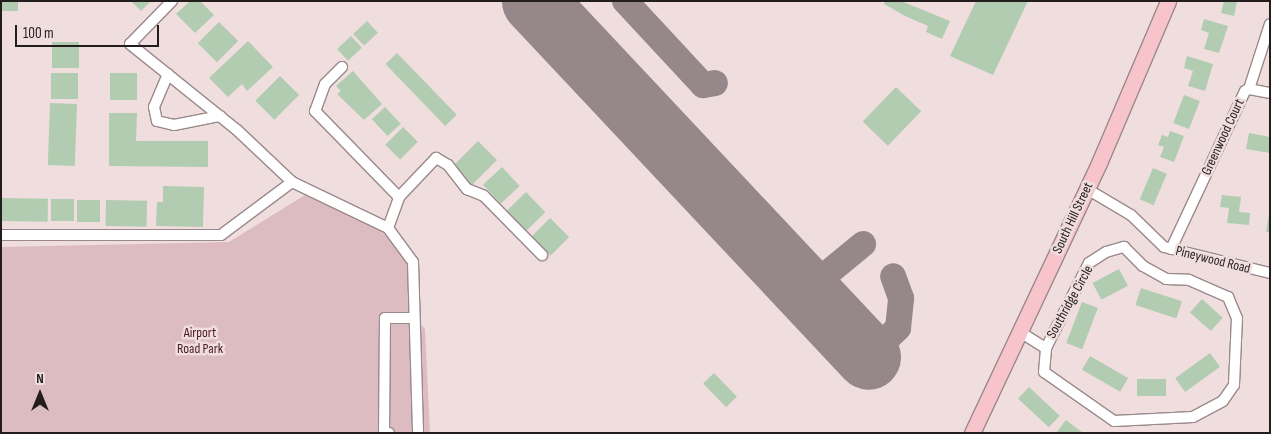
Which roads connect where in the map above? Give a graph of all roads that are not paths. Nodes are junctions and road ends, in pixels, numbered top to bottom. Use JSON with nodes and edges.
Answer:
{"nodes":[{"id":1,"x":172,"y":1,"type":"edge"},
{"id":2,"x":1168,"y":1,"type":"edge"},
{"id":3,"x":1270,"y":24,"type":"edge"},
{"id":4,"x":342,"y":67,"type":"dead end"},
{"id":5,"x":168,"y":74,"type":"junction"},
{"id":6,"x":1249,"y":89,"type":"junction"},
{"id":7,"x":1270,"y":93,"type":"edge"},
{"id":8,"x":220,"y":116,"type":"junction"},
{"id":9,"x":292,"y":182,"type":"junction"},
{"id":10,"x":1087,"y":189,"type":"junction"},
{"id":11,"x":399,"y":197,"type":"junction"},
{"id":12,"x":388,"y":228,"type":"junction"},
{"id":13,"x":1,"y":236,"type":"edge"},
{"id":14,"x":1171,"y":250,"type":"junction"},
{"id":15,"x":542,"y":255,"type":"dead end"},
{"id":16,"x":1270,"y":273,"type":"edge"},
{"id":17,"x":414,"y":318,"type":"junction"},
{"id":18,"x":1020,"y":332,"type":"junction"},
{"id":19,"x":1046,"y":348,"type":"junction"},
{"id":20,"x":389,"y":433,"type":"edge"},
{"id":21,"x":418,"y":433,"type":"edge"},
{"id":22,"x":972,"y":433,"type":"edge"}],
"edges":[{"from":1,"to":5,"type":"street"},
{"from":2,"to":10,"type":"main road","name":"South Hill Street"},
{"from":3,"to":6,"type":"street","name":"Greenwood Court"},
{"from":4,"to":11,"type":"street"},
{"from":5,"to":8,"type":"street"},
{"from":5,"to":8,"type":"street"},
{"from":6,"to":7,"type":"street"},
{"from":6,"to":14,"type":"street","name":"Greenwood Court"},
{"from":8,"to":9,"type":"street"},
{"from":9,"to":12,"type":"street"},
{"from":9,"to":13,"type":"street"},
{"from":10,"to":14,"type":"street","name":"Pineywood Road"},
{"from":10,"to":18,"type":"main road","name":"South Hill Street"},
{"from":11,"to":12,"type":"street"},
{"from":11,"to":15,"type":"street"},
{"from":12,"to":17,"type":"street"},
{"from":14,"to":16,"type":"street","name":"Pineywood Road"},
{"from":17,"to":20,"type":"street"},
{"from":17,"to":21,"type":"street"},
{"from":18,"to":19,"type":"street","name":"Southridge Circle"},
{"from":18,"to":22,"type":"main road","name":"South Hill Street"},
{"from":19,"to":19,"type":"street","name":"Southridge Circle"}]}
